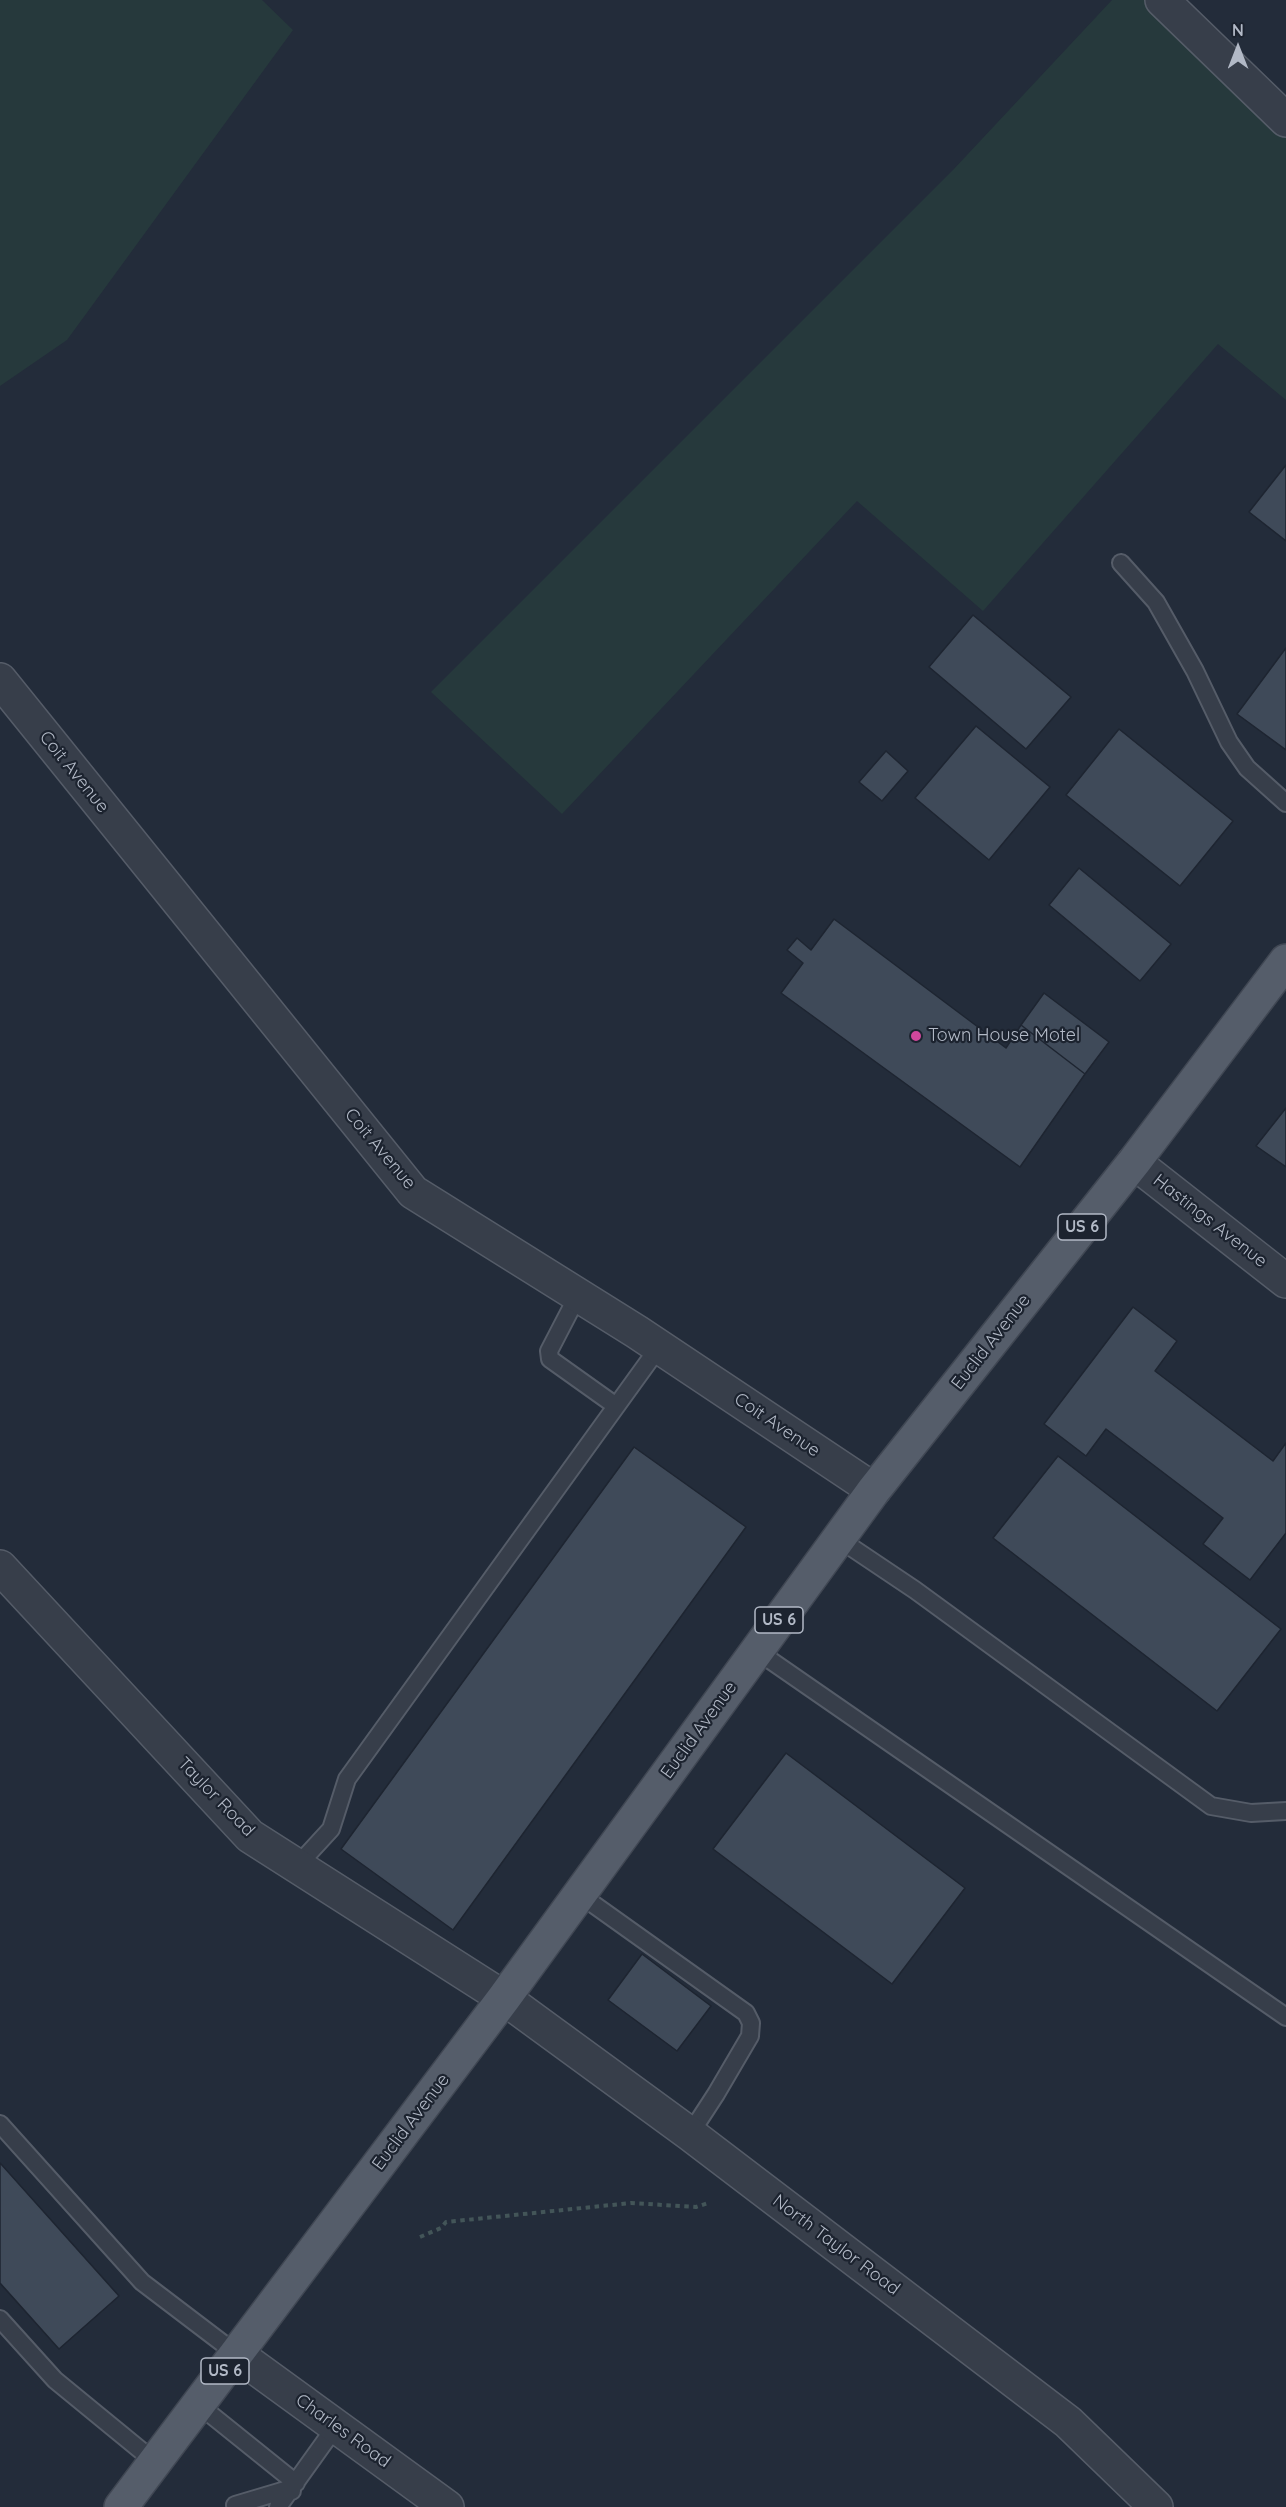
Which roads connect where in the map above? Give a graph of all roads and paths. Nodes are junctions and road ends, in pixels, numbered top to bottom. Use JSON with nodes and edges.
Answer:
{"nodes":[{"id":1,"x":1162,"y":0,"type":"edge"},
{"id":2,"x":1286,"y":120,"type":"edge"},
{"id":3,"x":1121,"y":563,"type":"dead end"},
{"id":4,"x":0,"y":680,"type":"edge"},
{"id":5,"x":1286,"y":803,"type":"edge"},
{"id":6,"x":1286,"y":961,"type":"edge"},
{"id":7,"x":1134,"y":1162,"type":"junction"},
{"id":8,"x":1286,"y":1281,"type":"edge"},
{"id":9,"x":578,"y":1295,"type":"junction"},
{"id":10,"x":659,"y":1347,"type":"junction"},
{"id":11,"x":616,"y":1406,"type":"junction"},
{"id":12,"x":874,"y":1490,"type":"junction"},
{"id":13,"x":839,"y":1539,"type":"junction"},
{"id":14,"x":0,"y":1567,"type":"edge"},
{"id":15,"x":757,"y":1651,"type":"junction"},
{"id":16,"x":1286,"y":1811,"type":"edge"},
{"id":17,"x":297,"y":1866,"type":"junction"},
{"id":18,"x":579,"y":1894,"type":"junction"},
{"id":19,"x":504,"y":1998,"type":"junction"},
{"id":20,"x":1286,"y":2017,"type":"edge"},
{"id":21,"x":0,"y":2124,"type":"edge"},
{"id":22,"x":690,"y":2134,"type":"junction"},
{"id":23,"x":708,"y":2204,"type":"dead end"},
{"id":24,"x":420,"y":2237,"type":"dead end"},
{"id":25,"x":0,"y":2319,"type":"edge"},
{"id":26,"x":238,"y":2355,"type":"junction"},
{"id":27,"x":199,"y":2405,"type":"junction"},
{"id":28,"x":336,"y":2426,"type":"junction"},
{"id":29,"x":155,"y":2462,"type":"junction"},
{"id":30,"x":294,"y":2485,"type":"junction"},
{"id":31,"x":235,"y":2505,"type":"dead end"},
{"id":32,"x":121,"y":2507,"type":"edge"},
{"id":33,"x":278,"y":2507,"type":"edge"},
{"id":34,"x":291,"y":2507,"type":"edge"},
{"id":35,"x":447,"y":2507,"type":"edge"},
{"id":36,"x":1156,"y":2507,"type":"edge"}],
"edges":[{"from":1,"to":2,"type":"street"},
{"from":3,"to":5,"type":"lane"},
{"from":4,"to":9,"type":"street","name":"Coit Avenue"},
{"from":6,"to":7,"type":"main road","name":"Euclid Avenue","number":"US 6"},
{"from":7,"to":8,"type":"street","name":"Hastings Avenue"},
{"from":7,"to":12,"type":"main road","name":"Euclid Avenue","number":"US 6"},
{"from":9,"to":10,"type":"street","name":"Coit Avenue"},
{"from":9,"to":11,"type":"lane"},
{"from":10,"to":11,"type":"lane"},
{"from":10,"to":12,"type":"street","name":"Coit Avenue"},
{"from":11,"to":17,"type":"lane"},
{"from":12,"to":13,"type":"main road","name":"Euclid Avenue","number":"US 6"},
{"from":13,"to":15,"type":"main road","name":"Euclid Avenue","number":"US 6"},
{"from":13,"to":16,"type":"lane"},
{"from":14,"to":17,"type":"street","name":"Taylor Road"},
{"from":15,"to":18,"type":"main road","name":"Euclid Avenue","number":"US 6"},
{"from":15,"to":20,"type":"lane"},
{"from":17,"to":19,"type":"street","name":"Taylor Road"},
{"from":18,"to":19,"type":"main road","name":"Euclid Avenue","number":"US 6"},
{"from":18,"to":22,"type":"lane"},
{"from":19,"to":22,"type":"street","name":"North Taylor Road"},
{"from":19,"to":26,"type":"main road","name":"Euclid Avenue","number":"US 6"},
{"from":21,"to":26,"type":"lane"},
{"from":22,"to":36,"type":"street","name":"North Taylor Road"},
{"from":23,"to":24,"type":"path"},
{"from":25,"to":29,"type":"lane"},
{"from":26,"to":27,"type":"main road","name":"Euclid Avenue","number":"US 6"},
{"from":26,"to":28,"type":"street","name":"Charles Road"},
{"from":27,"to":29,"type":"main road","name":"Euclid Avenue","number":"US 6"},
{"from":27,"to":30,"type":"lane"},
{"from":28,"to":30,"type":"lane"},
{"from":28,"to":35,"type":"street","name":"Charles Road"},
{"from":29,"to":32,"type":"main road","name":"Euclid Avenue","number":"US 6"},
{"from":30,"to":31,"type":"lane"},
{"from":30,"to":33,"type":"lane"},
{"from":30,"to":34,"type":"lane"}]}
